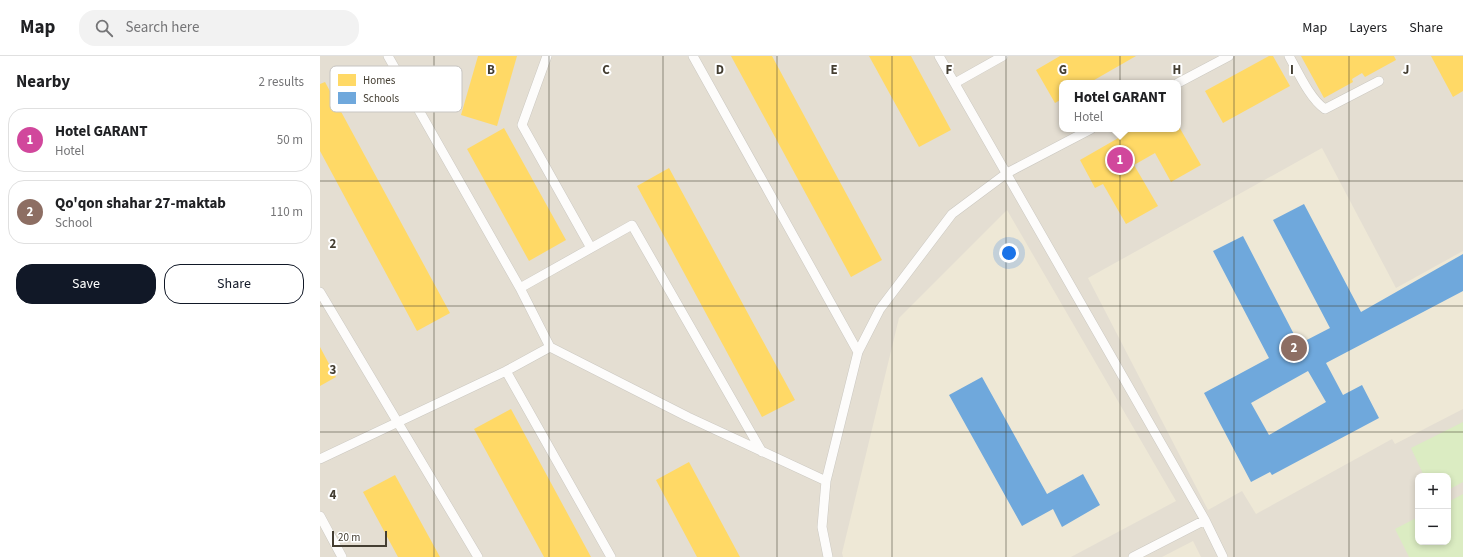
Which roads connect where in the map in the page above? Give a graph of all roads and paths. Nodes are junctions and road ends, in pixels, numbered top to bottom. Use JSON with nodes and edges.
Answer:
{"nodes":[{"id":1,"x":388,"y":56,"type":"edge"},
{"id":2,"x":547,"y":56,"type":"edge"},
{"id":3,"x":693,"y":56,"type":"edge"},
{"id":4,"x":939,"y":56,"type":"edge"},
{"id":5,"x":1003,"y":56,"type":"edge"},
{"id":6,"x":1229,"y":56,"type":"edge"},
{"id":7,"x":1289,"y":56,"type":"edge"},
{"id":8,"x":394,"y":66,"type":"edge"},
{"id":9,"x":1181,"y":81,"type":"edge"},
{"id":10,"x":1379,"y":81,"type":"dead end"},
{"id":11,"x":955,"y":83,"type":"junction"},
{"id":12,"x":420,"y":112,"type":"edge"},
{"id":13,"x":1085,"y":132,"type":"edge"},
{"id":14,"x":1007,"y":173,"type":"junction"},
{"id":15,"x":591,"y":248,"type":"junction"},
{"id":16,"x":520,"y":288,"type":"junction"},
{"id":17,"x":320,"y":292,"type":"edge"},
{"id":18,"x":550,"y":347,"type":"junction"},
{"id":19,"x":858,"y":352,"type":"junction"},
{"id":20,"x":506,"y":371,"type":"junction"},
{"id":21,"x":398,"y":421,"type":"junction"},
{"id":22,"x":762,"y":452,"type":"junction"},
{"id":23,"x":320,"y":459,"type":"edge"},
{"id":24,"x":826,"y":481,"type":"junction"},
{"id":25,"x":320,"y":516,"type":"edge"},
{"id":26,"x":1205,"y":520,"type":"junction"},
{"id":27,"x":342,"y":557,"type":"edge"},
{"id":28,"x":478,"y":557,"type":"edge"},
{"id":29,"x":611,"y":557,"type":"edge"},
{"id":30,"x":828,"y":557,"type":"edge"},
{"id":31,"x":1133,"y":557,"type":"edge"},
{"id":32,"x":1224,"y":557,"type":"edge"}],
"edges":[{"from":1,"to":8,"type":"lane"},
{"from":2,"to":15,"type":"lane"},
{"from":3,"to":19,"type":"lane"},
{"from":4,"to":11,"type":"lane"},
{"from":5,"to":11,"type":"lane"},
{"from":6,"to":9,"type":"lane"},
{"from":7,"to":10,"type":"lane"},
{"from":11,"to":14,"type":"lane"},
{"from":12,"to":16,"type":"lane"},
{"from":13,"to":14,"type":"lane"},
{"from":14,"to":19,"type":"lane"},
{"from":14,"to":26,"type":"lane"},
{"from":15,"to":16,"type":"lane"},
{"from":15,"to":22,"type":"lane"},
{"from":16,"to":18,"type":"lane"},
{"from":17,"to":21,"type":"lane"},
{"from":18,"to":20,"type":"lane"},
{"from":18,"to":22,"type":"lane"},
{"from":19,"to":24,"type":"lane"},
{"from":20,"to":21,"type":"lane"},
{"from":20,"to":29,"type":"lane"},
{"from":21,"to":23,"type":"lane"},
{"from":21,"to":28,"type":"lane"},
{"from":22,"to":24,"type":"lane"},
{"from":24,"to":30,"type":"lane"},
{"from":25,"to":27,"type":"lane"},
{"from":26,"to":31,"type":"lane"},
{"from":26,"to":32,"type":"lane"}]}
